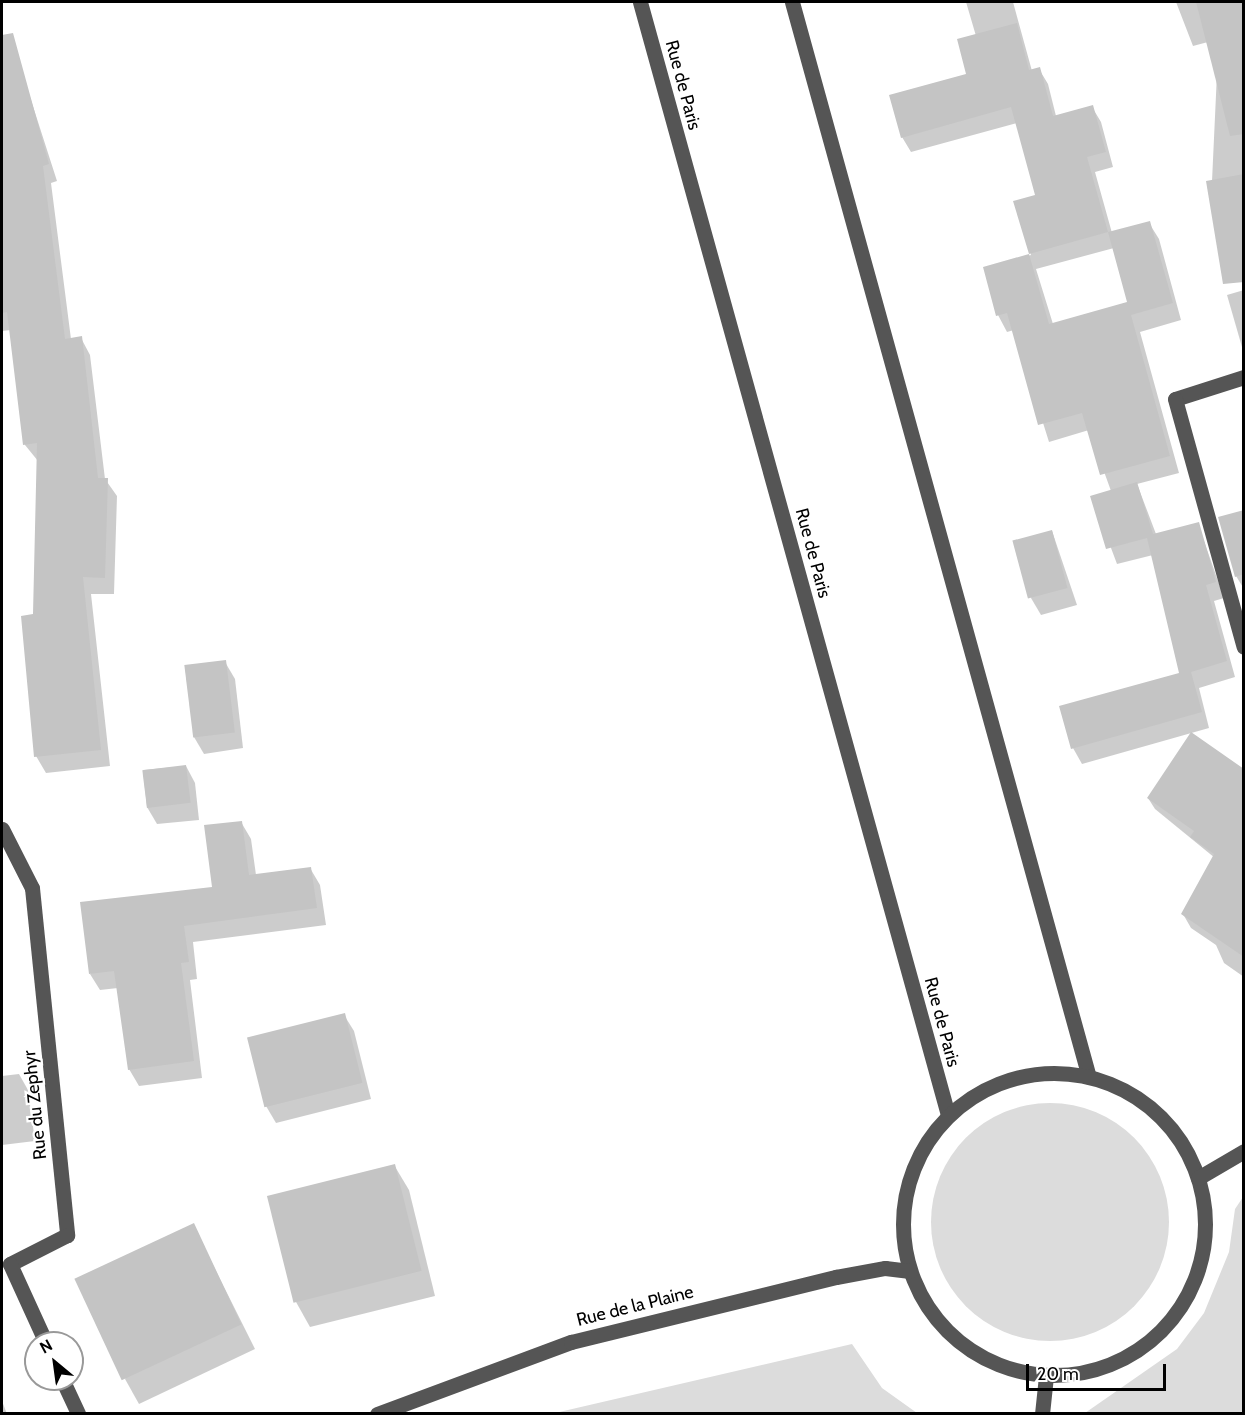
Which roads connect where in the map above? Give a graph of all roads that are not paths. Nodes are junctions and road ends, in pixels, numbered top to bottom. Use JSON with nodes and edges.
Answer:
{"nodes":[{"id":1,"x":640,"y":2,"type":"edge"},
{"id":2,"x":792,"y":2,"type":"edge"},
{"id":3,"x":1244,"y":377,"type":"edge"},
{"id":4,"x":1244,"y":647,"type":"edge"},
{"id":5,"x":2,"y":829,"type":"edge"},
{"id":6,"x":1089,"y":1077,"type":"junction"},
{"id":7,"x":948,"y":1115,"type":"junction"},
{"id":8,"x":1244,"y":1151,"type":"edge"},
{"id":9,"x":1198,"y":1178,"type":"junction"},
{"id":10,"x":910,"y":1271,"type":"junction"},
{"id":11,"x":41,"y":1331,"type":"edge"},
{"id":12,"x":1046,"y":1377,"type":"junction"},
{"id":13,"x":68,"y":1391,"type":"edge"},
{"id":14,"x":78,"y":1413,"type":"edge"},
{"id":15,"x":376,"y":1413,"type":"edge"},
{"id":16,"x":1042,"y":1413,"type":"edge"}],
"edges":[{"from":1,"to":7,"type":"street","name":"Rue de Paris"},
{"from":2,"to":6,"type":"street"},
{"from":3,"to":4,"type":"street"},
{"from":5,"to":11,"type":"street","name":"Rue du Zephyr"},
{"from":6,"to":7,"type":"street"},
{"from":6,"to":9,"type":"street"},
{"from":7,"to":10,"type":"street"},
{"from":8,"to":9,"type":"street"},
{"from":9,"to":12,"type":"street"},
{"from":10,"to":12,"type":"street"},
{"from":10,"to":15,"type":"street","name":"Rue de la Plaine"},
{"from":12,"to":16,"type":"street"},
{"from":13,"to":14,"type":"street"}]}
